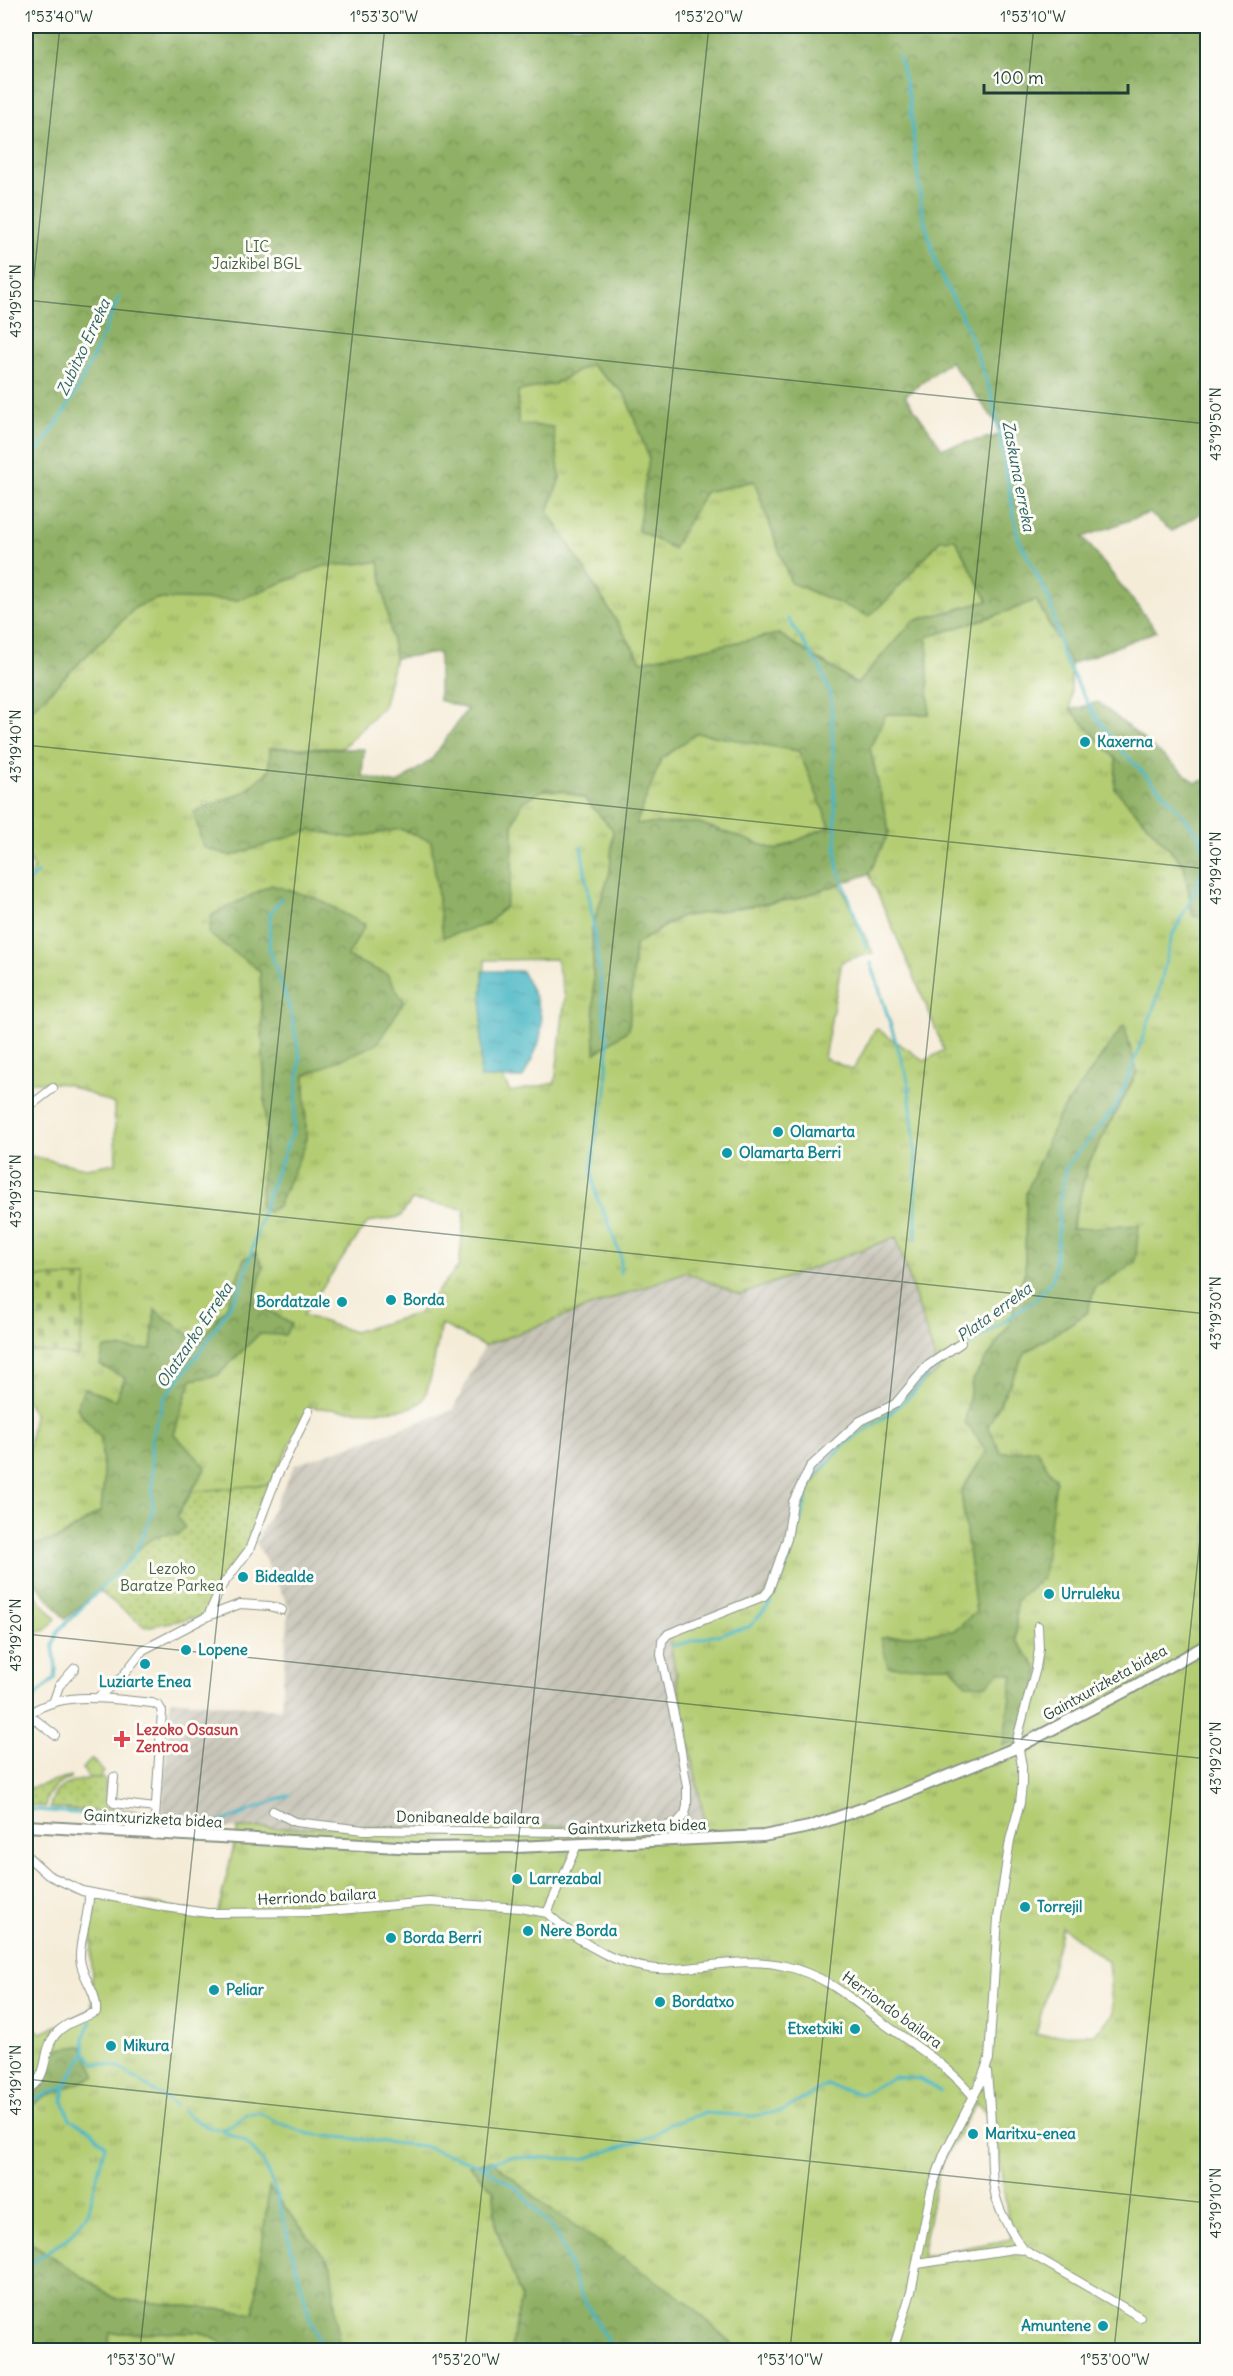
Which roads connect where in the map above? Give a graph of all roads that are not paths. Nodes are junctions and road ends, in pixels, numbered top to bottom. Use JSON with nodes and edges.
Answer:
{"nodes":[{"id":1,"x":53,"y":1088,"type":"dead end"},
{"id":2,"x":26,"y":1109,"type":"edge"},
{"id":3,"x":960,"y":1343,"type":"dead end"},
{"id":4,"x":309,"y":1410,"type":"dead end"},
{"id":5,"x":282,"y":1610,"type":"dead end"},
{"id":6,"x":208,"y":1616,"type":"junction"},
{"id":7,"x":1038,"y":1626,"type":"dead end"},
{"id":8,"x":1208,"y":1644,"type":"edge"},
{"id":9,"x":75,"y":1668,"type":"dead end"},
{"id":10,"x":96,"y":1698,"type":"junction"},
{"id":11,"x":53,"y":1703,"type":"junction"},
{"id":12,"x":27,"y":1715,"type":"edge"},
{"id":13,"x":55,"y":1735,"type":"dead end"},
{"id":14,"x":1018,"y":1747,"type":"junction"},
{"id":15,"x":114,"y":1777,"type":"dead end"},
{"id":16,"x":156,"y":1808,"type":"junction"},
{"id":17,"x":273,"y":1811,"type":"dead end"},
{"id":18,"x":26,"y":1826,"type":"edge"},
{"id":19,"x":154,"y":1835,"type":"junction"},
{"id":20,"x":577,"y":1845,"type":"junction"},
{"id":21,"x":26,"y":1856,"type":"edge"},
{"id":22,"x":89,"y":1893,"type":"junction"},
{"id":23,"x":547,"y":1913,"type":"junction"},
{"id":24,"x":987,"y":2070,"type":"junction"},
{"id":25,"x":26,"y":2090,"type":"edge"},
{"id":26,"x":974,"y":2097,"type":"junction"},
{"id":27,"x":1024,"y":2250,"type":"junction"},
{"id":28,"x":918,"y":2264,"type":"junction"},
{"id":29,"x":1140,"y":2317,"type":"dead end"},
{"id":30,"x":893,"y":2350,"type":"edge"}],
"edges":[{"from":1,"to":2,"type":"street"},
{"from":3,"to":17,"type":"street","name":"Donibanealde bailara"},
{"from":4,"to":6,"type":"street"},
{"from":5,"to":6,"type":"street"},
{"from":6,"to":10,"type":"street"},
{"from":7,"to":14,"type":"street"},
{"from":8,"to":14,"type":"main road","name":"Gaintxurizketa bidea"},
{"from":9,"to":11,"type":"street"},
{"from":10,"to":11,"type":"street"},
{"from":10,"to":16,"type":"street"},
{"from":11,"to":12,"type":"street"},
{"from":12,"to":13,"type":"street"},
{"from":14,"to":20,"type":"main road","name":"Gaintxurizketa bidea"},
{"from":14,"to":24,"type":"street"},
{"from":15,"to":16,"type":"street"},
{"from":16,"to":19,"type":"street"},
{"from":18,"to":19,"type":"main road","name":"Gaintxurizketa bidea"},
{"from":19,"to":20,"type":"main road","name":"Gaintxurizketa bidea"},
{"from":20,"to":23,"type":"street"},
{"from":21,"to":22,"type":"street","name":"Herriondo bailara"},
{"from":22,"to":23,"type":"street","name":"Herriondo bailara"},
{"from":22,"to":25,"type":"street"},
{"from":23,"to":26,"type":"street","name":"Herriondo bailara"},
{"from":24,"to":26,"type":"street"},
{"from":24,"to":27,"type":"street"},
{"from":26,"to":28,"type":"street"},
{"from":27,"to":28,"type":"street"},
{"from":27,"to":29,"type":"street"},
{"from":28,"to":30,"type":"street"}]}
